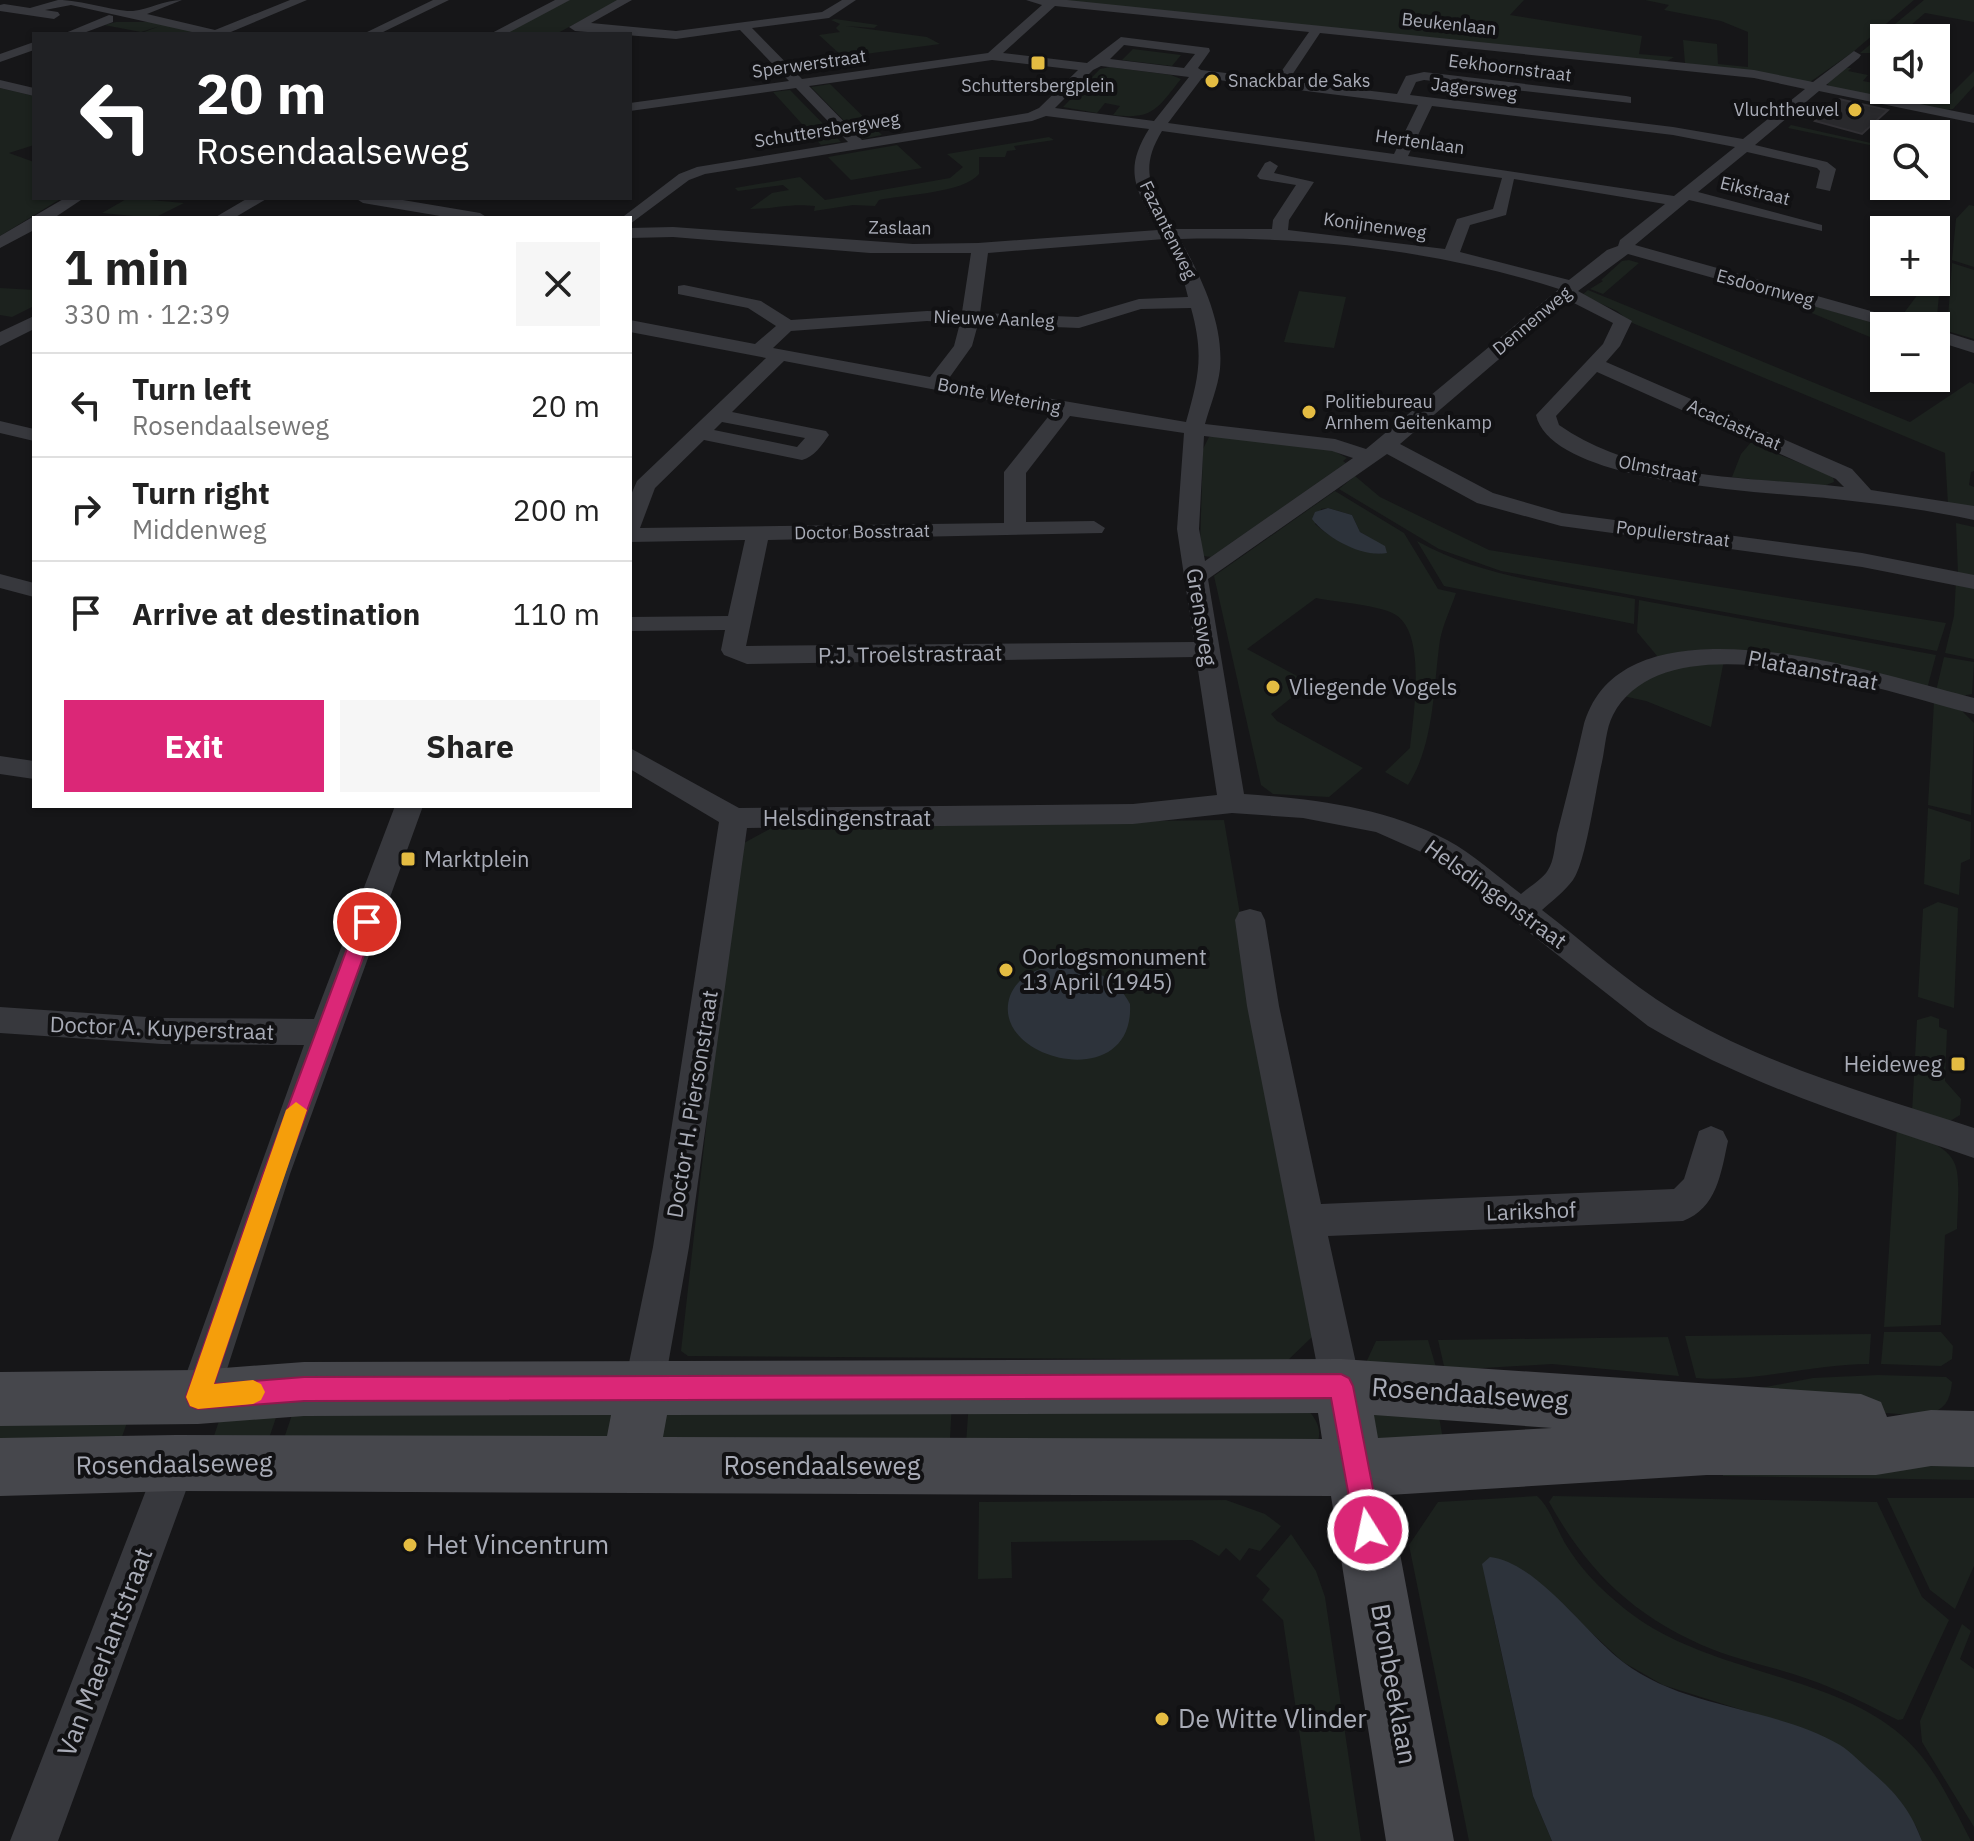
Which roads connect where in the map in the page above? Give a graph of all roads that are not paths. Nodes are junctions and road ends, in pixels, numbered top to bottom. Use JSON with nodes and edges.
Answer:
{"nodes":[{"id":1,"x":28,"y":0,"type":"edge"},
{"id":2,"x":176,"y":0,"type":"edge"},
{"id":3,"x":301,"y":0,"type":"edge"},
{"id":4,"x":443,"y":0,"type":"edge"},
{"id":5,"x":564,"y":0,"type":"edge"},
{"id":6,"x":626,"y":0,"type":"edge"},
{"id":7,"x":850,"y":0,"type":"edge"},
{"id":8,"x":1032,"y":0,"type":"edge"},
{"id":9,"x":1052,"y":2,"type":"junction"},
{"id":10,"x":2,"y":9,"type":"edge"},
{"id":11,"x":41,"y":13,"type":"junction"},
{"id":12,"x":136,"y":15,"type":"junction"},
{"id":13,"x":109,"y":19,"type":"junction"},
{"id":14,"x":579,"y":26,"type":"junction"},
{"id":15,"x":743,"y":26,"type":"junction"},
{"id":16,"x":1317,"y":29,"type":"junction"},
{"id":17,"x":74,"y":32,"type":"edge"},
{"id":18,"x":208,"y":32,"type":"edge"},
{"id":19,"x":221,"y":32,"type":"edge"},
{"id":20,"x":373,"y":32,"type":"edge"},
{"id":21,"x":500,"y":32,"type":"edge"},
{"id":22,"x":567,"y":32,"type":"edge"},
{"id":23,"x":631,"y":32,"type":"edge"},
{"id":24,"x":632,"y":32,"type":"edge"},
{"id":25,"x":32,"y":47,"type":"edge"},
{"id":26,"x":1854,"y":55,"type":"dead end"},
{"id":27,"x":992,"y":56,"type":"junction"},
{"id":28,"x":0,"y":58,"type":"edge"},
{"id":29,"x":1094,"y":64,"type":"junction"},
{"id":30,"x":1665,"y":65,"type":"junction"},
{"id":31,"x":1198,"y":74,"type":"junction"},
{"id":32,"x":1280,"y":83,"type":"junction"},
{"id":33,"x":0,"y":84,"type":"edge"},
{"id":34,"x":799,"y":84,"type":"junction"},
{"id":35,"x":1814,"y":86,"type":"junction"},
{"id":36,"x":32,"y":92,"type":"edge"},
{"id":37,"x":1402,"y":98,"type":"junction"},
{"id":38,"x":1626,"y":100,"type":"junction"},
{"id":39,"x":1427,"y":101,"type":"junction"},
{"id":40,"x":632,"y":107,"type":"edge"},
{"id":41,"x":1044,"y":111,"type":"junction"},
{"id":42,"x":1974,"y":119,"type":"edge"},
{"id":43,"x":1597,"y":122,"type":"junction"},
{"id":44,"x":1158,"y":126,"type":"junction"},
{"id":45,"x":859,"y":145,"type":"junction"},
{"id":46,"x":1743,"y":145,"type":"junction"},
{"id":47,"x":1399,"y":159,"type":"junction"},
{"id":48,"x":1272,"y":172,"type":"dead end"},
{"id":49,"x":1507,"y":181,"type":"dead end"},
{"id":50,"x":1824,"y":188,"type":"dead end"},
{"id":51,"x":1681,"y":198,"type":"junction"},
{"id":52,"x":73,"y":200,"type":"edge"},
{"id":53,"x":256,"y":200,"type":"edge"},
{"id":54,"x":375,"y":200,"type":"edge"},
{"id":55,"x":452,"y":200,"type":"edge"},
{"id":56,"x":434,"y":210,"type":"junction"},
{"id":57,"x":45,"y":216,"type":"edge"},
{"id":58,"x":226,"y":216,"type":"edge"},
{"id":59,"x":468,"y":216,"type":"edge"},
{"id":60,"x":632,"y":217,"type":"edge"},
{"id":61,"x":32,"y":224,"type":"edge"},
{"id":62,"x":1816,"y":228,"type":"dead end"},
{"id":63,"x":632,"y":233,"type":"edge"},
{"id":64,"x":1170,"y":234,"type":"junction"},
{"id":65,"x":1280,"y":234,"type":"junction"},
{"id":66,"x":0,"y":245,"type":"edge"},
{"id":67,"x":23,"y":248,"type":"dead end"},
{"id":68,"x":980,"y":249,"type":"junction"},
{"id":69,"x":1627,"y":249,"type":"junction"},
{"id":70,"x":1450,"y":257,"type":"junction"},
{"id":71,"x":1569,"y":289,"type":"junction"},
{"id":72,"x":684,"y":290,"type":"dead end"},
{"id":73,"x":1201,"y":302,"type":"junction"},
{"id":74,"x":971,"y":316,"type":"junction"},
{"id":75,"x":1870,"y":317,"type":"edge"},
{"id":76,"x":28,"y":324,"type":"edge"},
{"id":77,"x":0,"y":326,"type":"edge"},
{"id":78,"x":632,"y":326,"type":"edge"},
{"id":79,"x":786,"y":326,"type":"junction"},
{"id":80,"x":1950,"y":339,"type":"edge"},
{"id":81,"x":0,"y":340,"type":"edge"},
{"id":82,"x":1974,"y":347,"type":"edge"},
{"id":83,"x":760,"y":350,"type":"junction"},
{"id":84,"x":780,"y":354,"type":"junction"},
{"id":85,"x":1595,"y":364,"type":"junction"},
{"id":86,"x":935,"y":384,"type":"junction"},
{"id":87,"x":1065,"y":409,"type":"junction"},
{"id":88,"x":718,"y":415,"type":"junction"},
{"id":89,"x":0,"y":427,"type":"edge"},
{"id":90,"x":1194,"y":429,"type":"junction"},
{"id":91,"x":700,"y":433,"type":"junction"},
{"id":92,"x":32,"y":435,"type":"edge"},
{"id":93,"x":1377,"y":451,"type":"junction"},
{"id":94,"x":1864,"y":495,"type":"junction"},
{"id":95,"x":1974,"y":513,"type":"edge"},
{"id":96,"x":632,"y":520,"type":"edge"},
{"id":97,"x":1094,"y":528,"type":"dead end"},
{"id":98,"x":1015,"y":530,"type":"junction"},
{"id":99,"x":758,"y":533,"type":"junction"},
{"id":100,"x":632,"y":535,"type":"edge"},
{"id":101,"x":1196,"y":577,"type":"junction"},
{"id":102,"x":0,"y":581,"type":"edge"},
{"id":103,"x":1974,"y":582,"type":"edge"},
{"id":104,"x":32,"y":589,"type":"edge"},
{"id":105,"x":739,"y":623,"type":"junction"},
{"id":106,"x":632,"y":624,"type":"edge"},
{"id":107,"x":1207,"y":649,"type":"junction"},
{"id":108,"x":1974,"y":706,"type":"edge"},
{"id":109,"x":632,"y":758,"type":"edge"},
{"id":110,"x":0,"y":765,"type":"edge"},
{"id":111,"x":32,"y":770,"type":"edge"},
{"id":112,"x":1232,"y":803,"type":"junction"},
{"id":113,"x":408,"y":808,"type":"edge"},
{"id":114,"x":734,"y":818,"type":"junction"},
{"id":115,"x":1523,"y":910,"type":"junction"},
{"id":116,"x":1250,"y":920,"type":"dead end"},
{"id":117,"x":0,"y":1020,"type":"edge"},
{"id":118,"x":325,"y":1032,"type":"junction"},
{"id":119,"x":1711,"y":1141,"type":"dead end"},
{"id":120,"x":1974,"y":1143,"type":"edge"},
{"id":121,"x":1308,"y":1221,"type":"junction"},
{"id":122,"x":1341,"y":1386,"type":"junction"},
{"id":123,"x":644,"y":1387,"type":"junction"},
{"id":124,"x":198,"y":1397,"type":"junction"},
{"id":125,"x":0,"y":1399,"type":"edge"},
{"id":126,"x":1952,"y":1439,"type":"edge"},
{"id":127,"x":176,"y":1463,"type":"junction"},
{"id":128,"x":630,"y":1465,"type":"junction"},
{"id":129,"x":0,"y":1467,"type":"edge"},
{"id":130,"x":1358,"y":1468,"type":"junction"},
{"id":131,"x":34,"y":1841,"type":"edge"},
{"id":132,"x":1420,"y":1841,"type":"edge"}],
"edges":[{"from":1,"to":10,"type":"street"},
{"from":2,"to":12,"type":"street"},
{"from":3,"to":19,"type":"street"},
{"from":4,"to":20,"type":"street"},
{"from":5,"to":21,"type":"street"},
{"from":6,"to":14,"type":"street"},
{"from":7,"to":15,"type":"street"},
{"from":8,"to":9,"type":"street","name":"Beukenlaan"},
{"from":9,"to":16,"type":"street","name":"Beukenlaan"},
{"from":9,"to":27,"type":"street"},
{"from":10,"to":11,"type":"street"},
{"from":11,"to":12,"type":"street"},
{"from":11,"to":13,"type":"street"},
{"from":12,"to":13,"type":"street"},
{"from":12,"to":18,"type":"street"},
{"from":13,"to":17,"type":"street"},
{"from":14,"to":22,"type":"street"},
{"from":14,"to":23,"type":"street"},
{"from":15,"to":24,"type":"street"},
{"from":15,"to":34,"type":"street"},
{"from":16,"to":30,"type":"street","name":"Beukenlaan"},
{"from":16,"to":32,"type":"street"},
{"from":25,"to":28,"type":"street"},
{"from":26,"to":35,"type":"street","name":"Dennenweg"},
{"from":27,"to":29,"type":"street","name":"Sperwerstraat"},
{"from":27,"to":34,"type":"street","name":"Sperwerstraat"},
{"from":29,"to":31,"type":"street"},
{"from":29,"to":31,"type":"street"},
{"from":29,"to":41,"type":"street"},
{"from":30,"to":35,"type":"street","name":"Beukenlaan"},
{"from":30,"to":38,"type":"street"},
{"from":31,"to":32,"type":"street","name":"Jagersweg"},
{"from":31,"to":44,"type":"street"},
{"from":32,"to":37,"type":"street","name":"Jagersweg"},
{"from":33,"to":36,"type":"street"},
{"from":34,"to":40,"type":"street","name":"Sperwerstraat"},
{"from":34,"to":45,"type":"street"},
{"from":35,"to":42,"type":"street","name":"Beukenlaan"},
{"from":35,"to":46,"type":"street","name":"Dennenweg"},
{"from":37,"to":38,"type":"street","name":"Eekhoornstraat"},
{"from":37,"to":39,"type":"street","name":"Jagersweg"},
{"from":38,"to":43,"type":"street"},
{"from":39,"to":43,"type":"street","name":"Jagersweg"},
{"from":39,"to":47,"type":"street"},
{"from":41,"to":44,"type":"street"},
{"from":41,"to":45,"type":"street","name":"Schuttersbergweg"},
{"from":43,"to":46,"type":"street","name":"Jagersweg"},
{"from":44,"to":47,"type":"street","name":"Hertenlaan"},
{"from":44,"to":64,"type":"street","name":"Fazantenweg"},
{"from":45,"to":60,"type":"street","name":"Schuttersbergweg"},
{"from":46,"to":50,"type":"street","name":"Jagersweg"},
{"from":46,"to":51,"type":"street","name":"Dennenweg"},
{"from":47,"to":51,"type":"street","name":"Hertenlaan"},
{"from":48,"to":65,"type":"street"},
{"from":49,"to":70,"type":"street"},
{"from":51,"to":62,"type":"street","name":"Eikstraat"},
{"from":51,"to":69,"type":"street","name":"Dennenweg"},
{"from":52,"to":57,"type":"street"},
{"from":53,"to":58,"type":"street"},
{"from":54,"to":56,"type":"street"},
{"from":55,"to":56,"type":"street"},
{"from":56,"to":59,"type":"street"},
{"from":61,"to":66,"type":"street"},
{"from":63,"to":68,"type":"street","name":"Zaslaan"},
{"from":64,"to":65,"type":"street","name":"Konijnenweg"},
{"from":64,"to":68,"type":"street","name":"Zaslaan"},
{"from":64,"to":73,"type":"street","name":"Fazantenweg"},
{"from":65,"to":70,"type":"street","name":"Konijnenweg"},
{"from":66,"to":67,"type":"street"},
{"from":68,"to":74,"type":"street"},
{"from":69,"to":71,"type":"street","name":"Dennenweg"},
{"from":69,"to":75,"type":"street","name":"Esdoornweg"},
{"from":70,"to":71,"type":"street","name":"Konijnenweg"},
{"from":71,"to":85,"type":"street","name":"Olmstraat"},
{"from":71,"to":93,"type":"street","name":"Dennenweg"},
{"from":72,"to":79,"type":"street"},
{"from":73,"to":74,"type":"street","name":"Nieuwe Aanleg"},
{"from":73,"to":90,"type":"street","name":"Fazantenweg"},
{"from":74,"to":79,"type":"street","name":"Nieuwe Aanleg"},
{"from":74,"to":86,"type":"street"},
{"from":76,"to":77,"type":"street"},
{"from":76,"to":81,"type":"street"},
{"from":78,"to":83,"type":"street","name":"Bonte Wetering"},
{"from":79,"to":83,"type":"street"},
{"from":80,"to":82,"type":"street"},
{"from":83,"to":84,"type":"street","name":"Bonte Wetering"},
{"from":84,"to":86,"type":"street","name":"Bonte Wetering"},
{"from":84,"to":88,"type":"street"},
{"from":85,"to":94,"type":"street","name":"Acaciastraat"},
{"from":85,"to":94,"type":"street","name":"Olmstraat"},
{"from":86,"to":87,"type":"street","name":"Bonte Wetering"},
{"from":87,"to":90,"type":"street","name":"Bonte Wetering"},
{"from":87,"to":98,"type":"street"},
{"from":88,"to":91,"type":"street"},
{"from":88,"to":91,"type":"street"},
{"from":89,"to":92,"type":"street"},
{"from":90,"to":93,"type":"street","name":"Bonte Wetering"},
{"from":90,"to":101,"type":"street","name":"Grensweg"},
{"from":91,"to":96,"type":"street"},
{"from":93,"to":101,"type":"street","name":"Dennenweg"},
{"from":93,"to":103,"type":"street","name":"Populierstraat"},
{"from":94,"to":95,"type":"street","name":"Olmstraat"},
{"from":97,"to":98,"type":"street","name":"Doctor Bosstraat"},
{"from":98,"to":99,"type":"street","name":"Doctor Bosstraat"},
{"from":99,"to":100,"type":"street","name":"Doctor Bosstraat"},
{"from":99,"to":105,"type":"street","name":"P.J. Troelstrastraat"},
{"from":101,"to":107,"type":"street","name":"Grensweg"},
{"from":102,"to":104,"type":"street"},
{"from":105,"to":106,"type":"street"},
{"from":105,"to":107,"type":"street","name":"P.J. Troelstrastraat"},
{"from":107,"to":112,"type":"street","name":"Grensweg"},
{"from":108,"to":115,"type":"street","name":"Plataanstraat"},
{"from":109,"to":114,"type":"street"},
{"from":110,"to":111,"type":"street"},
{"from":112,"to":114,"type":"street","name":"Helsdingenstraat"},
{"from":112,"to":115,"type":"street","name":"Helsdingenstraat"},
{"from":113,"to":118,"type":"street"},
{"from":114,"to":123,"type":"street","name":"Doctor H. Piersonstraat"},
{"from":115,"to":120,"type":"street","name":"Helsdingenstraat"},
{"from":116,"to":121,"type":"street"},
{"from":117,"to":118,"type":"street","name":"Doctor A. Kuyperstraat"},
{"from":118,"to":124,"type":"street"},
{"from":119,"to":121,"type":"street","name":"Larikshof"},
{"from":121,"to":122,"type":"street"},
{"from":122,"to":123,"type":"street","name":"Rosendaalseweg"},
{"from":122,"to":126,"type":"street","name":"Rosendaalseweg"},
{"from":122,"to":130,"type":"street","name":"Bronbeeklaan"},
{"from":123,"to":124,"type":"street","name":"Rosendaalseweg"},
{"from":123,"to":128,"type":"street"},
{"from":124,"to":125,"type":"street","name":"Rosendaalseweg"},
{"from":124,"to":127,"type":"street"},
{"from":126,"to":130,"type":"street","name":"Rosendaalseweg"},
{"from":127,"to":128,"type":"street","name":"Rosendaalseweg"},
{"from":127,"to":129,"type":"street","name":"Rosendaalseweg"},
{"from":127,"to":131,"type":"street","name":"Van Maerlantstraat"},
{"from":128,"to":130,"type":"street","name":"Rosendaalseweg"},
{"from":130,"to":132,"type":"street","name":"Bronbeeklaan"}]}
